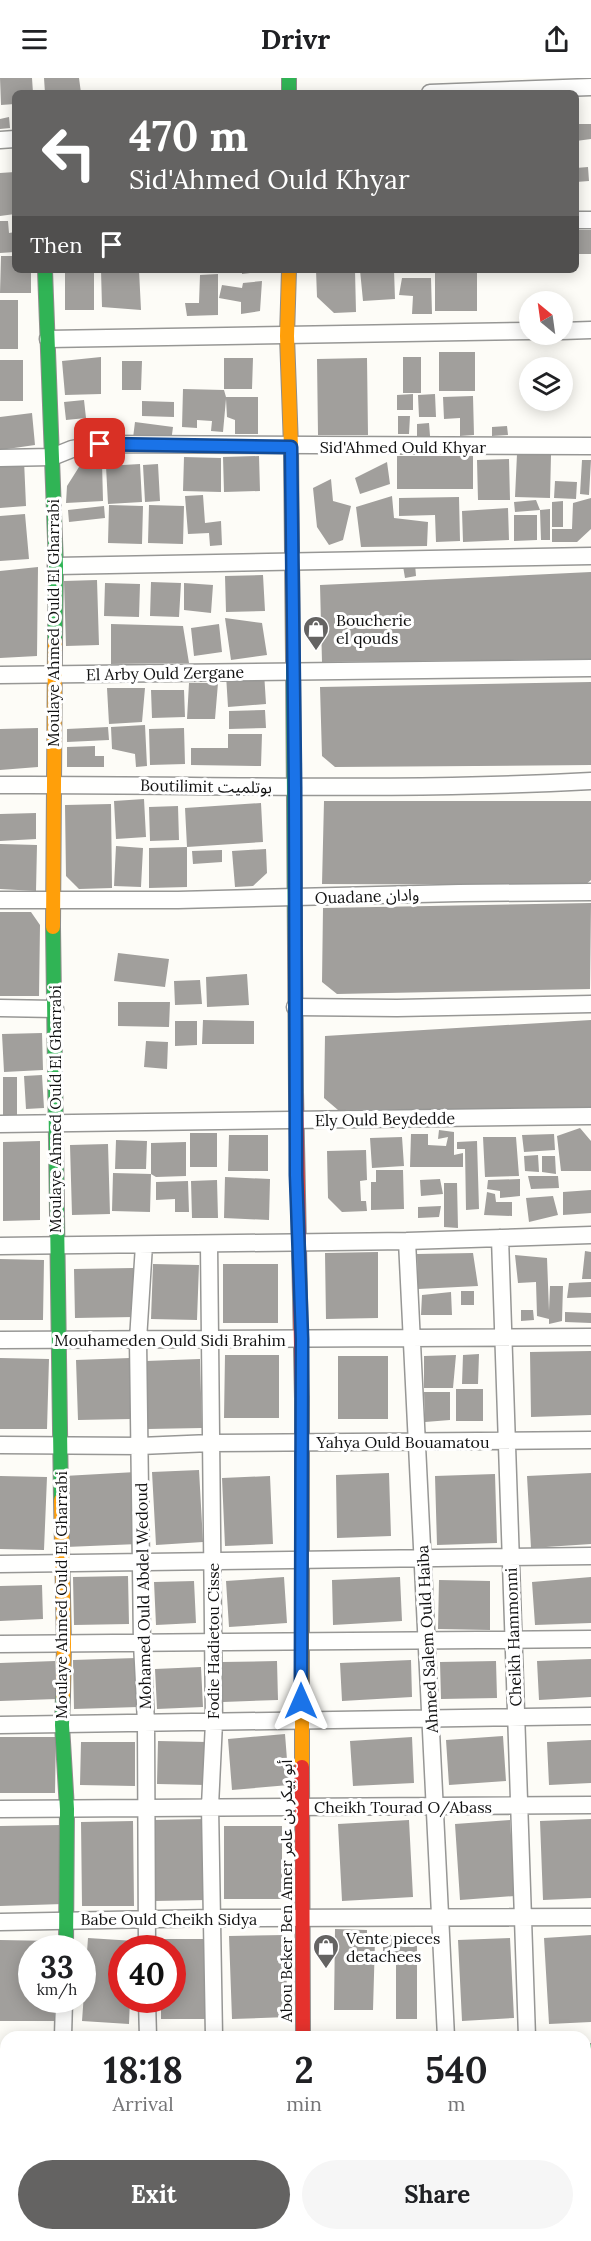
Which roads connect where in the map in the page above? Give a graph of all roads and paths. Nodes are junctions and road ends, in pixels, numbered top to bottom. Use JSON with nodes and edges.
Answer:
{"nodes":[{"id":1,"x":471,"y":84,"type":"edge"},
{"id":2,"x":591,"y":87,"type":"edge"},
{"id":3,"x":444,"y":90,"type":"edge"},
{"id":4,"x":45,"y":273,"type":"edge"},
{"id":5,"x":289,"y":273,"type":"edge"},
{"id":6,"x":591,"y":330,"type":"edge"},
{"id":7,"x":573,"y":331,"type":"edge"},
{"id":8,"x":519,"y":332,"type":"edge"},
{"id":9,"x":287,"y":336,"type":"junction"},
{"id":10,"x":48,"y":339,"type":"junction"},
{"id":11,"x":591,"y":446,"type":"edge"},
{"id":12,"x":291,"y":447,"type":"junction"},
{"id":13,"x":52,"y":457,"type":"junction"},
{"id":14,"x":0,"y":458,"type":"edge"},
{"id":15,"x":591,"y":556,"type":"edge"},
{"id":16,"x":292,"y":560,"type":"junction"},
{"id":17,"x":56,"y":566,"type":"junction"},
{"id":18,"x":591,"y":668,"type":"edge"},
{"id":19,"x":294,"y":671,"type":"junction"},
{"id":20,"x":56,"y":674,"type":"junction"},
{"id":21,"x":0,"y":675,"type":"edge"},
{"id":22,"x":591,"y":782,"type":"edge"},
{"id":23,"x":53,"y":784,"type":"junction"},
{"id":24,"x":0,"y":785,"type":"edge"},
{"id":25,"x":295,"y":787,"type":"junction"},
{"id":26,"x":591,"y":892,"type":"edge"},
{"id":27,"x":295,"y":898,"type":"junction"},
{"id":28,"x":52,"y":899,"type":"junction"},
{"id":29,"x":0,"y":900,"type":"edge"},
{"id":30,"x":591,"y":1004,"type":"edge"},
{"id":31,"x":295,"y":1007,"type":"junction"},
{"id":32,"x":0,"y":1008,"type":"edge"},
{"id":33,"x":55,"y":1009,"type":"junction"},
{"id":34,"x":591,"y":1116,"type":"edge"},
{"id":35,"x":296,"y":1120,"type":"junction"},
{"id":36,"x":0,"y":1124,"type":"edge"},
{"id":37,"x":56,"y":1125,"type":"junction"},
{"id":38,"x":591,"y":1235,"type":"edge"},
{"id":39,"x":500,"y":1238,"type":"junction"},
{"id":40,"x":407,"y":1241,"type":"junction"},
{"id":41,"x":299,"y":1243,"type":"junction"},
{"id":42,"x":56,"y":1245,"type":"junction"},
{"id":43,"x":144,"y":1245,"type":"junction"},
{"id":44,"x":209,"y":1245,"type":"junction"},
{"id":45,"x":0,"y":1246,"type":"edge"},
{"id":46,"x":503,"y":1337,"type":"junction"},
{"id":47,"x":591,"y":1337,"type":"edge"},
{"id":48,"x":413,"y":1338,"type":"junction"},
{"id":49,"x":302,"y":1339,"type":"junction"},
{"id":50,"x":0,"y":1340,"type":"edge"},
{"id":51,"x":138,"y":1340,"type":"junction"},
{"id":52,"x":211,"y":1340,"type":"junction"},
{"id":53,"x":59,"y":1341,"type":"junction"},
{"id":54,"x":591,"y":1440,"type":"edge"},
{"id":55,"x":507,"y":1441,"type":"junction"},
{"id":56,"x":417,"y":1442,"type":"junction"},
{"id":57,"x":211,"y":1443,"type":"junction"},
{"id":58,"x":301,"y":1443,"type":"junction"},
{"id":59,"x":0,"y":1445,"type":"edge"},
{"id":60,"x":60,"y":1445,"type":"junction"},
{"id":61,"x":140,"y":1446,"type":"junction"},
{"id":62,"x":591,"y":1556,"type":"edge"},
{"id":63,"x":511,"y":1558,"type":"junction"},
{"id":64,"x":423,"y":1559,"type":"junction"},
{"id":65,"x":301,"y":1560,"type":"junction"},
{"id":66,"x":141,"y":1562,"type":"junction"},
{"id":67,"x":212,"y":1562,"type":"junction"},
{"id":68,"x":63,"y":1563,"type":"junction"},
{"id":69,"x":0,"y":1564,"type":"edge"},
{"id":70,"x":591,"y":1639,"type":"edge"},
{"id":71,"x":427,"y":1640,"type":"junction"},
{"id":72,"x":513,"y":1640,"type":"junction"},
{"id":73,"x":213,"y":1642,"type":"junction"},
{"id":74,"x":301,"y":1642,"type":"junction"},
{"id":75,"x":142,"y":1643,"type":"junction"},
{"id":76,"x":0,"y":1644,"type":"edge"},
{"id":77,"x":64,"y":1644,"type":"junction"},
{"id":78,"x":591,"y":1716,"type":"edge"},
{"id":79,"x":430,"y":1718,"type":"junction"},
{"id":80,"x":516,"y":1718,"type":"junction"},
{"id":81,"x":301,"y":1720,"type":"junction"},
{"id":82,"x":214,"y":1722,"type":"junction"},
{"id":83,"x":146,"y":1723,"type":"junction"},
{"id":84,"x":0,"y":1725,"type":"edge"},
{"id":85,"x":62,"y":1725,"type":"junction"},
{"id":86,"x":591,"y":1805,"type":"edge"},
{"id":87,"x":210,"y":1806,"type":"junction"},
{"id":88,"x":435,"y":1806,"type":"junction"},
{"id":89,"x":519,"y":1806,"type":"junction"},
{"id":90,"x":302,"y":1808,"type":"junction"},
{"id":91,"x":0,"y":1809,"type":"edge"},
{"id":92,"x":67,"y":1809,"type":"junction"},
{"id":93,"x":147,"y":1809,"type":"junction"},
{"id":94,"x":523,"y":1916,"type":"junction"},
{"id":95,"x":440,"y":1917,"type":"junction"},
{"id":96,"x":591,"y":1917,"type":"edge"},
{"id":97,"x":213,"y":1918,"type":"junction"},
{"id":98,"x":147,"y":1919,"type":"junction"},
{"id":99,"x":304,"y":1919,"type":"junction"},
{"id":100,"x":66,"y":1920,"type":"junction"},
{"id":101,"x":0,"y":1922,"type":"edge"},
{"id":102,"x":66,"y":1935,"type":"edge"},
{"id":103,"x":147,"y":1935,"type":"edge"},
{"id":104,"x":64,"y":2013,"type":"edge"},
{"id":105,"x":147,"y":2013,"type":"edge"},
{"id":106,"x":63,"y":2031,"type":"edge"},
{"id":107,"x":148,"y":2031,"type":"edge"},
{"id":108,"x":214,"y":2031,"type":"edge"},
{"id":109,"x":303,"y":2031,"type":"edge"},
{"id":110,"x":446,"y":2031,"type":"edge"},
{"id":111,"x":527,"y":2031,"type":"edge"}],
"edges":[{"from":1,"to":2,"type":"street"},
{"from":1,"to":3,"type":"street"},
{"from":4,"to":10,"type":"street","name":"Moulaye Ahmed Ould El Gharrabi"},
{"from":5,"to":9,"type":"street","name":"Abou Beker Ben Amer أبو بيكر بن عامر"},
{"from":6,"to":7,"type":"street"},
{"from":8,"to":9,"type":"street"},
{"from":9,"to":10,"type":"street"},
{"from":9,"to":12,"type":"street","name":"Abou Beker Ben Amer أبو بيكر بن عامر"},
{"from":10,"to":13,"type":"street","name":"Moulaye Ahmed Ould El Gharrabi"},
{"from":11,"to":12,"type":"street","name":"Sid'Ahmed Ould Khyar"},
{"from":12,"to":13,"type":"street","name":"Sid'Ahmed Ould Khyar"},
{"from":12,"to":16,"type":"street","name":"Abou Beker Ben Amer أبو بيكر بن عامر"},
{"from":13,"to":14,"type":"street","name":"Sid'Ahmed Ould Khyar"},
{"from":13,"to":17,"type":"street","name":"Moulaye Ahmed Ould El Gharrabi"},
{"from":15,"to":16,"type":"street"},
{"from":16,"to":17,"type":"street"},
{"from":16,"to":19,"type":"street","name":"Abou Beker Ben Amer أبو بيكر بن عامر"},
{"from":17,"to":20,"type":"street","name":"Moulaye Ahmed Ould El Gharrabi"},
{"from":18,"to":19,"type":"street","name":"El Arby Ould Zergane"},
{"from":19,"to":20,"type":"street","name":"El Arby Ould Zergane"},
{"from":19,"to":25,"type":"street","name":"Abou Beker Ben Amer أبو بيكر بن عامر"},
{"from":20,"to":21,"type":"street","name":"El Arby Ould Zergane"},
{"from":20,"to":23,"type":"street","name":"Moulaye Ahmed Ould El Gharrabi"},
{"from":22,"to":25,"type":"street","name":"Boutilimit بوتلميت"},
{"from":23,"to":24,"type":"street","name":"Boutilimit بوتلميت"},
{"from":23,"to":25,"type":"street","name":"Boutilimit بوتلميت"},
{"from":23,"to":28,"type":"street","name":"Moulaye Ahmed Ould El Gharrabi"},
{"from":25,"to":27,"type":"street","name":"Abou Beker Ben Amer أبو بيكر بن عامر"},
{"from":26,"to":27,"type":"street","name":"Ouadane وادان"},
{"from":27,"to":28,"type":"street","name":"Ouadane وادان"},
{"from":27,"to":31,"type":"street","name":"Abou Beker Ben Amer أبو بيكر بن عامر"},
{"from":28,"to":29,"type":"street","name":"Ouadane وادان"},
{"from":28,"to":33,"type":"street","name":"Moulaye Ahmed Ould El Gharrabi"},
{"from":30,"to":31,"type":"street"},
{"from":31,"to":35,"type":"street","name":"Abou Beker Ben Amer أبو بيكر بن عامر"},
{"from":32,"to":33,"type":"street"},
{"from":33,"to":37,"type":"street","name":"Moulaye Ahmed Ould El Gharrabi"},
{"from":34,"to":35,"type":"street","name":"Ely Ould Beydedde"},
{"from":35,"to":37,"type":"street","name":"Ely Ould Beydedde"},
{"from":35,"to":41,"type":"street","name":"Abou Beker Ben Amer أبو بيكر بن عامر"},
{"from":36,"to":37,"type":"street","name":"Ely Ould Beydedde"},
{"from":37,"to":42,"type":"street","name":"Moulaye Ahmed Ould El Gharrabi"},
{"from":38,"to":39,"type":"street"},
{"from":39,"to":40,"type":"street"},
{"from":39,"to":46,"type":"street","name":"Cheikh Hammonni"},
{"from":40,"to":41,"type":"street"},
{"from":40,"to":48,"type":"street","name":"Ahmed Salem Ould Haiba"},
{"from":41,"to":44,"type":"street"},
{"from":41,"to":49,"type":"street","name":"Abou Beker Ben Amer أبو بيكر بن عامر"},
{"from":42,"to":43,"type":"street"},
{"from":42,"to":45,"type":"street"},
{"from":42,"to":53,"type":"street","name":"Moulaye Ahmed Ould El Gharrabi"},
{"from":43,"to":44,"type":"street"},
{"from":43,"to":51,"type":"street","name":"Mohamed Ould Abdel Wedoud"},
{"from":44,"to":52,"type":"street","name":"Fodie Hadietou Cisse"},
{"from":46,"to":47,"type":"street","name":"Mouhameden Ould Sidi Brahim"},
{"from":46,"to":48,"type":"street","name":"Mouhameden Ould Sidi Brahim"},
{"from":46,"to":55,"type":"street","name":"Cheikh Hammonni"},
{"from":48,"to":49,"type":"street","name":"Mouhameden Ould Sidi Brahim"},
{"from":48,"to":56,"type":"street","name":"Ahmed Salem Ould Haiba"},
{"from":49,"to":52,"type":"street","name":"Mouhameden Ould Sidi Brahim"},
{"from":49,"to":58,"type":"street","name":"Abou Beker Ben Amer أبو بيكر بن عامر"},
{"from":50,"to":53,"type":"street","name":"Mouhameden Ould Sidi Brahim"},
{"from":51,"to":52,"type":"street","name":"Mouhameden Ould Sidi Brahim"},
{"from":51,"to":53,"type":"street","name":"Mouhameden Ould Sidi Brahim"},
{"from":51,"to":61,"type":"street","name":"Mohamed Ould Abdel Wedoud"},
{"from":52,"to":57,"type":"street","name":"Fodie Hadietou Cisse"},
{"from":53,"to":60,"type":"street","name":"Moulaye Ahmed Ould El Gharrabi"},
{"from":54,"to":55,"type":"street","name":"Yahya Ould Bouamatou"},
{"from":55,"to":56,"type":"street","name":"Yahya Ould Bouamatou"},
{"from":55,"to":63,"type":"street","name":"Cheikh Hammonni"},
{"from":56,"to":58,"type":"street","name":"Yahya Ould Bouamatou"},
{"from":56,"to":64,"type":"street","name":"Ahmed Salem Ould Haiba"},
{"from":57,"to":58,"type":"street","name":"Yahya Ould Bouamatou"},
{"from":57,"to":61,"type":"street","name":"Yahya Ould Bouamatou"},
{"from":57,"to":67,"type":"street","name":"Fodie Hadietou Cisse"},
{"from":58,"to":65,"type":"street","name":"Abou Beker Ben Amer أبو بيكر بن عامر"},
{"from":59,"to":60,"type":"street","name":"Yahya Ould Bouamatou"},
{"from":60,"to":61,"type":"street","name":"Yahya Ould Bouamatou"},
{"from":60,"to":68,"type":"street","name":"Moulaye Ahmed Ould El Gharrabi"},
{"from":61,"to":66,"type":"street","name":"Mohamed Ould Abdel Wedoud"},
{"from":62,"to":63,"type":"street"},
{"from":63,"to":64,"type":"street"},
{"from":63,"to":72,"type":"street","name":"Cheikh Hammonni"},
{"from":64,"to":65,"type":"street"},
{"from":64,"to":71,"type":"street","name":"Ahmed Salem Ould Haiba"},
{"from":65,"to":67,"type":"street"},
{"from":65,"to":74,"type":"street","name":"Abou Beker Ben Amer أبو بيكر بن عامر"},
{"from":66,"to":67,"type":"street"},
{"from":66,"to":68,"type":"street"},
{"from":66,"to":75,"type":"street","name":"Mohamed Ould Abdel Wedoud"},
{"from":67,"to":73,"type":"street","name":"Fodie Hadietou Cisse"},
{"from":68,"to":69,"type":"street"},
{"from":68,"to":77,"type":"street","name":"Moulaye Ahmed Ould El Gharrabi"},
{"from":70,"to":72,"type":"street"},
{"from":71,"to":72,"type":"street"},
{"from":71,"to":74,"type":"street"},
{"from":71,"to":79,"type":"street","name":"Ahmed Salem Ould Haiba"},
{"from":72,"to":80,"type":"street","name":"Cheikh Hammonni"},
{"from":73,"to":74,"type":"street"},
{"from":73,"to":75,"type":"street"},
{"from":73,"to":82,"type":"street","name":"Fodie Hadietou Cisse"},
{"from":74,"to":81,"type":"street","name":"Abou Beker Ben Amer أبو بيكر بن عامر"},
{"from":75,"to":77,"type":"street"},
{"from":75,"to":83,"type":"street","name":"Mohamed Ould Abdel Wedoud"},
{"from":76,"to":77,"type":"street"},
{"from":77,"to":85,"type":"street","name":"Moulaye Ahmed Ould El Gharrabi"},
{"from":78,"to":80,"type":"street"},
{"from":79,"to":80,"type":"street"},
{"from":79,"to":81,"type":"street"},
{"from":79,"to":88,"type":"street","name":"Ahmed Salem Ould Haiba"},
{"from":80,"to":89,"type":"street","name":"Cheikh Hammonni"},
{"from":81,"to":82,"type":"street"},
{"from":81,"to":90,"type":"street","name":"Abou Beker Ben Amer أبو بيكر بن عامر"},
{"from":82,"to":83,"type":"street"},
{"from":82,"to":87,"type":"street","name":"Fodie Hadietou Cisse"},
{"from":83,"to":85,"type":"street"},
{"from":83,"to":93,"type":"street","name":"Mohamed Ould Abdel Wedoud"},
{"from":84,"to":85,"type":"street"},
{"from":85,"to":92,"type":"street","name":"Moulaye Ahmed Ould El Gharrabi"},
{"from":86,"to":89,"type":"street","name":"Cheikh Tourad O/Abass"},
{"from":87,"to":90,"type":"street","name":"Cheikh Tourad O/Abass"},
{"from":87,"to":93,"type":"street","name":"Cheikh Tourad O/Abass"},
{"from":87,"to":97,"type":"street","name":"Fodie Hadietou Cisse"},
{"from":88,"to":89,"type":"street","name":"Cheikh Tourad O/Abass"},
{"from":88,"to":90,"type":"street","name":"Cheikh Tourad O/Abass"},
{"from":88,"to":95,"type":"street","name":"Ahmed Salem Ould Haiba"},
{"from":89,"to":94,"type":"street","name":"Cheikh Hammonni"},
{"from":90,"to":99,"type":"street","name":"Abou Beker Ben Amer أبو بيكر بن عامر"},
{"from":91,"to":92,"type":"street","name":"Cheikh Tourad O/Abass"},
{"from":92,"to":93,"type":"street","name":"Cheikh Tourad O/Abass"},
{"from":92,"to":100,"type":"street","name":"Moulaye Ahmed Ould El Gharrabi"},
{"from":93,"to":98,"type":"street","name":"Mohamed Ould Abdel Wedoud"},
{"from":94,"to":95,"type":"street","name":"Babe Ould Cheikh Sidya"},
{"from":94,"to":96,"type":"street","name":"Babe Ould Cheikh Sidya"},
{"from":94,"to":111,"type":"street","name":"Cheikh Hammonni"},
{"from":95,"to":99,"type":"street","name":"Babe Ould Cheikh Sidya"},
{"from":95,"to":110,"type":"street","name":"Ahmed Salem Ould Haiba"},
{"from":97,"to":98,"type":"street","name":"Babe Ould Cheikh Sidya"},
{"from":97,"to":99,"type":"street","name":"Babe Ould Cheikh Sidya"},
{"from":97,"to":108,"type":"street","name":"Fodie Hadietou Cisse"},
{"from":98,"to":100,"type":"street","name":"Babe Ould Cheikh Sidya"},
{"from":98,"to":103,"type":"street","name":"Mohamed Ould Abdel Wedoud"},
{"from":99,"to":109,"type":"street","name":"Abou Beker Ben Amer أبو بيكر بن عامر"},
{"from":100,"to":101,"type":"street","name":"Babe Ould Cheikh Sidya"},
{"from":100,"to":102,"type":"street","name":"Moulaye Ahmed Ould El Gharrabi"},
{"from":104,"to":106,"type":"street"},
{"from":105,"to":107,"type":"street"}]}
